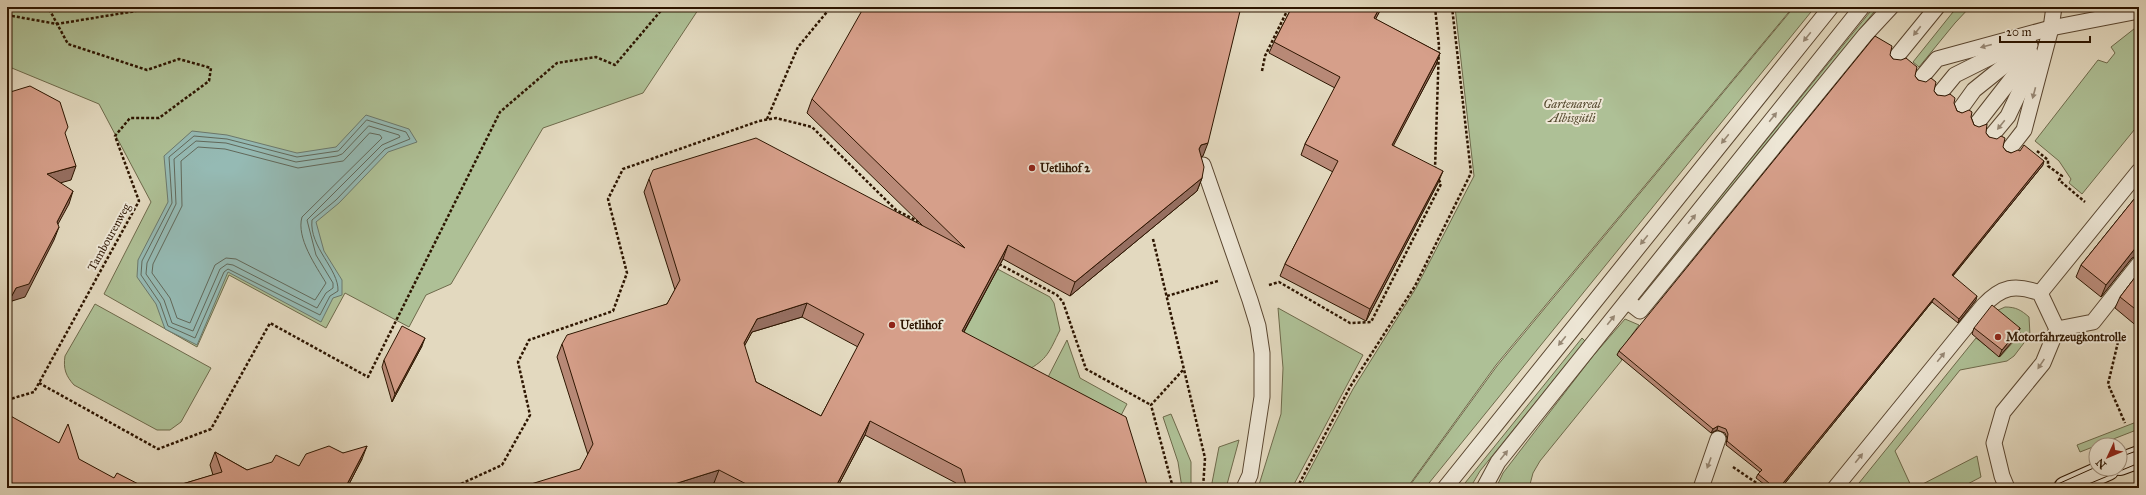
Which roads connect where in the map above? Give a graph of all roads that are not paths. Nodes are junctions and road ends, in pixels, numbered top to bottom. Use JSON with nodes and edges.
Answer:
{"nodes":[{"id":1,"x":1831,"y":7,"type":"edge"},
{"id":2,"x":1862,"y":7,"type":"edge"},
{"id":3,"x":1891,"y":7,"type":"edge"},
{"id":4,"x":1937,"y":7,"type":"edge"},
{"id":5,"x":2054,"y":7,"type":"edge"},
{"id":6,"x":2139,"y":12,"type":"edge"},
{"id":7,"x":2051,"y":28,"type":"junction"},
{"id":8,"x":1897,"y":56,"type":"dead end"},
{"id":9,"x":1922,"y":77,"type":"dead end"},
{"id":10,"x":1942,"y":92,"type":"dead end"},
{"id":11,"x":1961,"y":108,"type":"dead end"},
{"id":12,"x":1978,"y":122,"type":"dead end"},
{"id":13,"x":1993,"y":134,"type":"dead end"},
{"id":14,"x":2010,"y":148,"type":"dead end"},
{"id":15,"x":1203,"y":165,"type":"edge"},
{"id":16,"x":2139,"y":172,"type":"edge"},
{"id":17,"x":2139,"y":264,"type":"edge"},
{"id":18,"x":2040,"y":293,"type":"junction"},
{"id":19,"x":1627,"y":301,"type":"junction"},
{"id":20,"x":2057,"y":329,"type":"junction"},
{"id":21,"x":1718,"y":439,"type":"dead end"},
{"id":22,"x":2139,"y":457,"type":"edge"},
{"id":23,"x":2128,"y":461,"type":"edge"},
{"id":24,"x":2090,"y":477,"type":"edge"},
{"id":25,"x":1244,"y":488,"type":"edge"},
{"id":26,"x":1445,"y":488,"type":"edge"},
{"id":27,"x":1484,"y":488,"type":"edge"},
{"id":28,"x":1701,"y":488,"type":"edge"},
{"id":29,"x":1835,"y":488,"type":"edge"},
{"id":30,"x":2007,"y":488,"type":"edge"},
{"id":31,"x":2065,"y":488,"type":"edge"}],
"edges":[{"from":1,"to":26,"type":"lane","one_way":true},
{"from":19,"to":2,"type":"lane","one_way":true},
{"from":3,"to":19,"type":"lane"},
{"from":4,"to":8,"type":"lane","one_way":true},
{"from":5,"to":7,"type":"lane"},
{"from":6,"to":7,"type":"lane"},
{"from":7,"to":9,"type":"lane","one_way":true},
{"from":7,"to":10,"type":"lane"},
{"from":7,"to":11,"type":"lane"},
{"from":7,"to":12,"type":"lane"},
{"from":7,"to":13,"type":"lane","one_way":true},
{"from":7,"to":14,"type":"lane","one_way":true},
{"from":15,"to":25,"type":"lane"},
{"from":16,"to":18,"type":"lane"},
{"from":17,"to":20,"type":"lane"},
{"from":18,"to":20,"type":"lane"},
{"from":29,"to":18,"type":"lane","one_way":true},
{"from":27,"to":19,"type":"lane","one_way":true},
{"from":20,"to":30,"type":"lane","one_way":true},
{"from":21,"to":28,"type":"lane","one_way":true},
{"from":22,"to":23,"type":"main road"},
{"from":24,"to":31,"type":"main road"}]}
